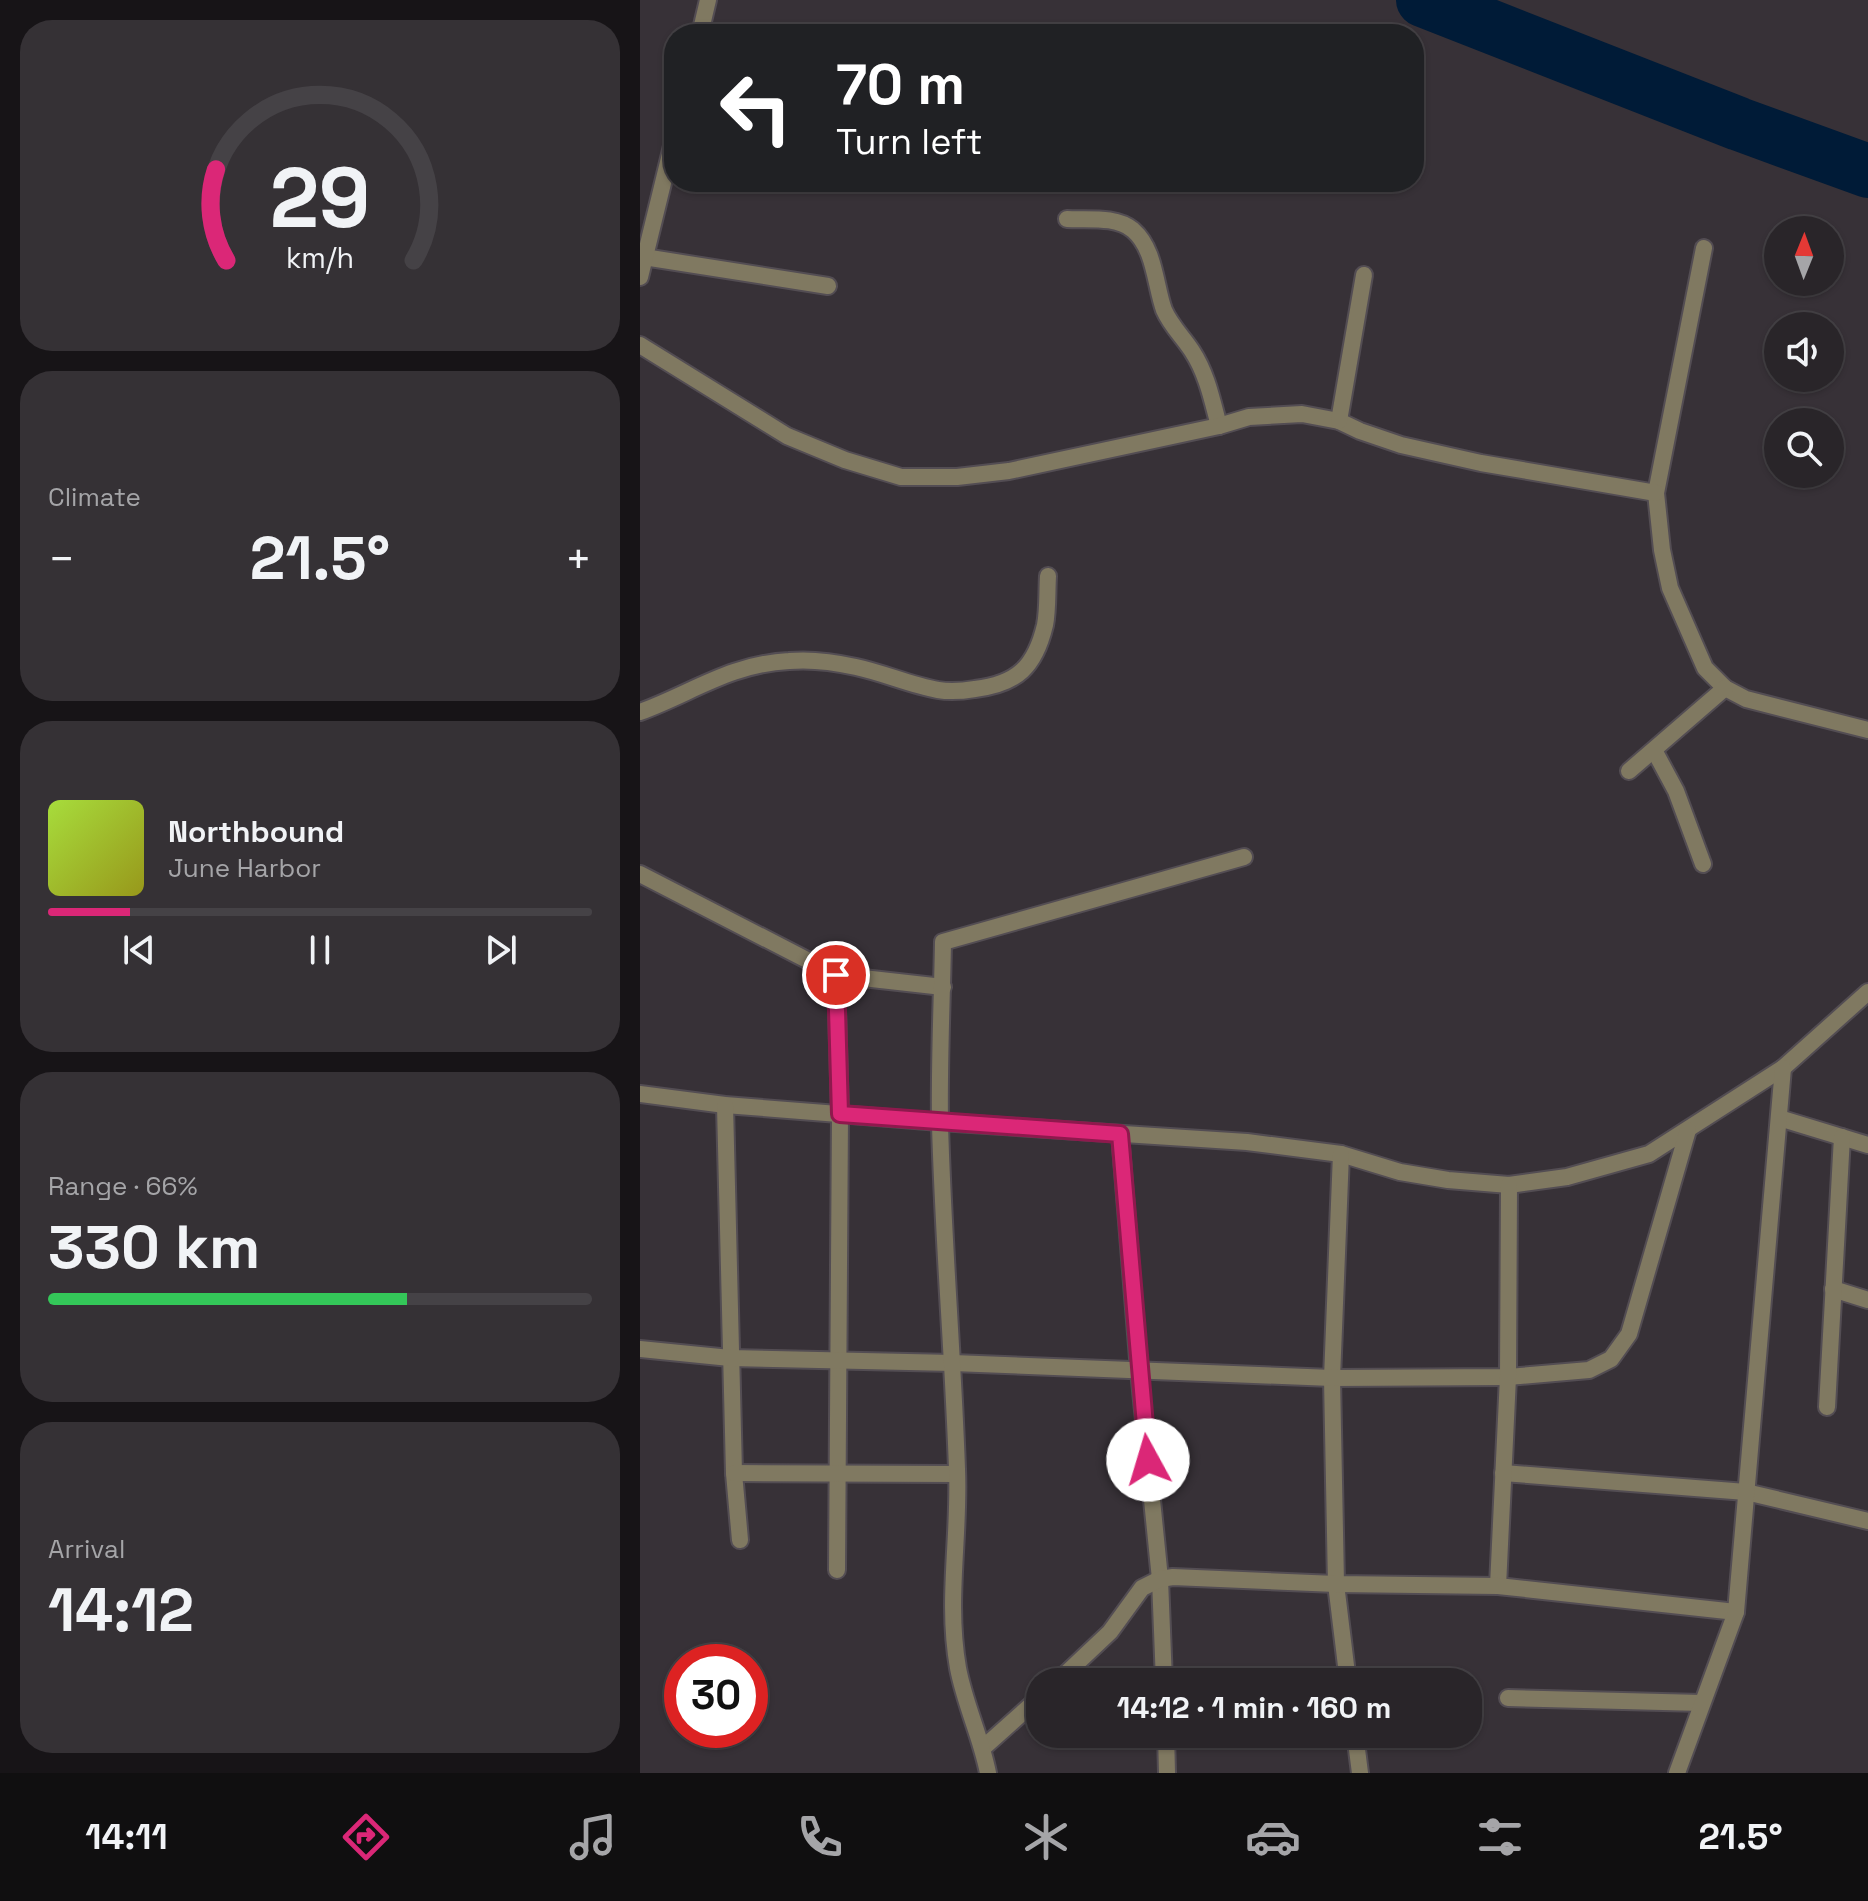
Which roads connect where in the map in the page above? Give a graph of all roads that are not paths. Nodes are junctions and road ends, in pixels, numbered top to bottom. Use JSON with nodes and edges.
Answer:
{"nodes":[{"id":1,"x":708,"y":0,"type":"edge"},
{"id":2,"x":702,"y":24,"type":"edge"},
{"id":3,"x":664,"y":178,"type":"edge"},
{"id":4,"x":1067,"y":219,"type":"dead end"},
{"id":5,"x":1704,"y":248,"type":"dead end"},
{"id":6,"x":644,"y":257,"type":"junction"},
{"id":7,"x":1364,"y":275,"type":"dead end"},
{"id":8,"x":640,"y":277,"type":"edge"},
{"id":9,"x":828,"y":286,"type":"dead end"},
{"id":10,"x":640,"y":345,"type":"edge"},
{"id":11,"x":1339,"y":421,"type":"junction"},
{"id":12,"x":1219,"y":426,"type":"junction"},
{"id":13,"x":1656,"y":493,"type":"junction"},
{"id":14,"x":1048,"y":576,"type":"dead end"},
{"id":15,"x":1725,"y":688,"type":"junction"},
{"id":16,"x":640,"y":712,"type":"edge"},
{"id":17,"x":1868,"y":730,"type":"edge"},
{"id":18,"x":1654,"y":750,"type":"junction"},
{"id":19,"x":1629,"y":771,"type":"dead end"},
{"id":20,"x":1244,"y":857,"type":"dead end"},
{"id":21,"x":1703,"y":864,"type":"dead end"},
{"id":22,"x":640,"y":874,"type":"edge"},
{"id":23,"x":836,"y":975,"type":"junction"},
{"id":24,"x":943,"y":987,"type":"junction"},
{"id":25,"x":1868,"y":992,"type":"edge"},
{"id":26,"x":1783,"y":1068,"type":"junction"},
{"id":27,"x":640,"y":1094,"type":"edge"},
{"id":28,"x":725,"y":1105,"type":"junction"},
{"id":29,"x":840,"y":1114,"type":"junction"},
{"id":30,"x":1779,"y":1118,"type":"junction"},
{"id":31,"x":940,"y":1122,"type":"junction"},
{"id":32,"x":1688,"y":1130,"type":"junction"},
{"id":33,"x":1120,"y":1134,"type":"junction"},
{"id":34,"x":1842,"y":1137,"type":"junction"},
{"id":35,"x":1868,"y":1145,"type":"edge"},
{"id":36,"x":1341,"y":1154,"type":"junction"},
{"id":37,"x":1509,"y":1185,"type":"junction"},
{"id":38,"x":1833,"y":1289,"type":"junction"},
{"id":39,"x":1868,"y":1300,"type":"edge"},
{"id":40,"x":640,"y":1349,"type":"edge"},
{"id":41,"x":730,"y":1358,"type":"junction"},
{"id":42,"x":837,"y":1362,"type":"junction"},
{"id":43,"x":953,"y":1363,"type":"junction"},
{"id":44,"x":1139,"y":1371,"type":"junction"},
{"id":45,"x":1508,"y":1377,"type":"junction"},
{"id":46,"x":1332,"y":1378,"type":"junction"},
{"id":47,"x":1827,"y":1407,"type":"dead end"},
{"id":48,"x":734,"y":1473,"type":"junction"},
{"id":49,"x":1503,"y":1473,"type":"junction"},
{"id":50,"x":838,"y":1474,"type":"junction"},
{"id":51,"x":957,"y":1474,"type":"junction"},
{"id":52,"x":1746,"y":1492,"type":"junction"},
{"id":53,"x":1868,"y":1521,"type":"edge"},
{"id":54,"x":740,"y":1540,"type":"dead end"},
{"id":55,"x":837,"y":1570,"type":"dead end"},
{"id":56,"x":1160,"y":1579,"type":"junction"},
{"id":57,"x":1336,"y":1584,"type":"junction"},
{"id":58,"x":1498,"y":1586,"type":"junction"},
{"id":59,"x":1736,"y":1612,"type":"junction"},
{"id":60,"x":1072,"y":1668,"type":"edge"},
{"id":61,"x":1163,"y":1668,"type":"edge"},
{"id":62,"x":1346,"y":1668,"type":"edge"},
{"id":63,"x":1508,"y":1698,"type":"dead end"},
{"id":64,"x":1702,"y":1703,"type":"junction"},
{"id":65,"x":1026,"y":1710,"type":"edge"},
{"id":66,"x":983,"y":1748,"type":"junction"},
{"id":67,"x":1166,"y":1748,"type":"edge"},
{"id":68,"x":1357,"y":1748,"type":"edge"},
{"id":69,"x":988,"y":1773,"type":"edge"},
{"id":70,"x":1167,"y":1773,"type":"edge"},
{"id":71,"x":1360,"y":1773,"type":"edge"},
{"id":72,"x":1677,"y":1773,"type":"edge"}],
"edges":[{"from":1,"to":2,"type":"street"},
{"from":3,"to":6,"type":"street"},
{"from":4,"to":12,"type":"street"},
{"from":5,"to":13,"type":"street"},
{"from":6,"to":8,"type":"street"},
{"from":6,"to":9,"type":"street"},
{"from":7,"to":11,"type":"street"},
{"from":10,"to":12,"type":"street"},
{"from":11,"to":12,"type":"street"},
{"from":11,"to":13,"type":"street"},
{"from":13,"to":15,"type":"street"},
{"from":14,"to":16,"type":"street"},
{"from":15,"to":17,"type":"street"},
{"from":15,"to":18,"type":"street"},
{"from":18,"to":19,"type":"street"},
{"from":18,"to":21,"type":"street"},
{"from":20,"to":24,"type":"street"},
{"from":22,"to":23,"type":"street"},
{"from":23,"to":24,"type":"street"},
{"from":23,"to":29,"type":"street"},
{"from":24,"to":31,"type":"street"},
{"from":25,"to":26,"type":"street"},
{"from":26,"to":30,"type":"street"},
{"from":26,"to":32,"type":"street"},
{"from":27,"to":28,"type":"street"},
{"from":28,"to":29,"type":"street"},
{"from":28,"to":41,"type":"street"},
{"from":29,"to":31,"type":"street"},
{"from":29,"to":42,"type":"street"},
{"from":30,"to":34,"type":"street"},
{"from":30,"to":52,"type":"street"},
{"from":31,"to":33,"type":"street"},
{"from":31,"to":43,"type":"street"},
{"from":32,"to":37,"type":"street"},
{"from":32,"to":45,"type":"street"},
{"from":33,"to":36,"type":"street"},
{"from":33,"to":44,"type":"street"},
{"from":34,"to":35,"type":"street"},
{"from":34,"to":38,"type":"street"},
{"from":36,"to":37,"type":"street"},
{"from":36,"to":46,"type":"street"},
{"from":37,"to":45,"type":"street"},
{"from":38,"to":39,"type":"street"},
{"from":38,"to":47,"type":"street"},
{"from":40,"to":41,"type":"street"},
{"from":41,"to":42,"type":"street"},
{"from":41,"to":48,"type":"street"},
{"from":42,"to":43,"type":"street"},
{"from":42,"to":50,"type":"street"},
{"from":43,"to":44,"type":"street"},
{"from":43,"to":51,"type":"street"},
{"from":44,"to":46,"type":"street"},
{"from":44,"to":56,"type":"street"},
{"from":45,"to":46,"type":"street"},
{"from":45,"to":49,"type":"street"},
{"from":46,"to":57,"type":"street"},
{"from":48,"to":50,"type":"street"},
{"from":48,"to":54,"type":"street"},
{"from":49,"to":52,"type":"street"},
{"from":49,"to":58,"type":"street"},
{"from":50,"to":51,"type":"street"},
{"from":50,"to":55,"type":"street"},
{"from":51,"to":66,"type":"street"},
{"from":52,"to":53,"type":"street"},
{"from":52,"to":59,"type":"street"},
{"from":56,"to":57,"type":"street"},
{"from":56,"to":60,"type":"street"},
{"from":56,"to":61,"type":"street"},
{"from":57,"to":58,"type":"street"},
{"from":57,"to":62,"type":"street"},
{"from":58,"to":59,"type":"street"},
{"from":59,"to":64,"type":"street"},
{"from":63,"to":64,"type":"street"},
{"from":64,"to":72,"type":"street"},
{"from":65,"to":66,"type":"street"},
{"from":66,"to":69,"type":"street"},
{"from":67,"to":70,"type":"street"},
{"from":68,"to":71,"type":"street"}]}
